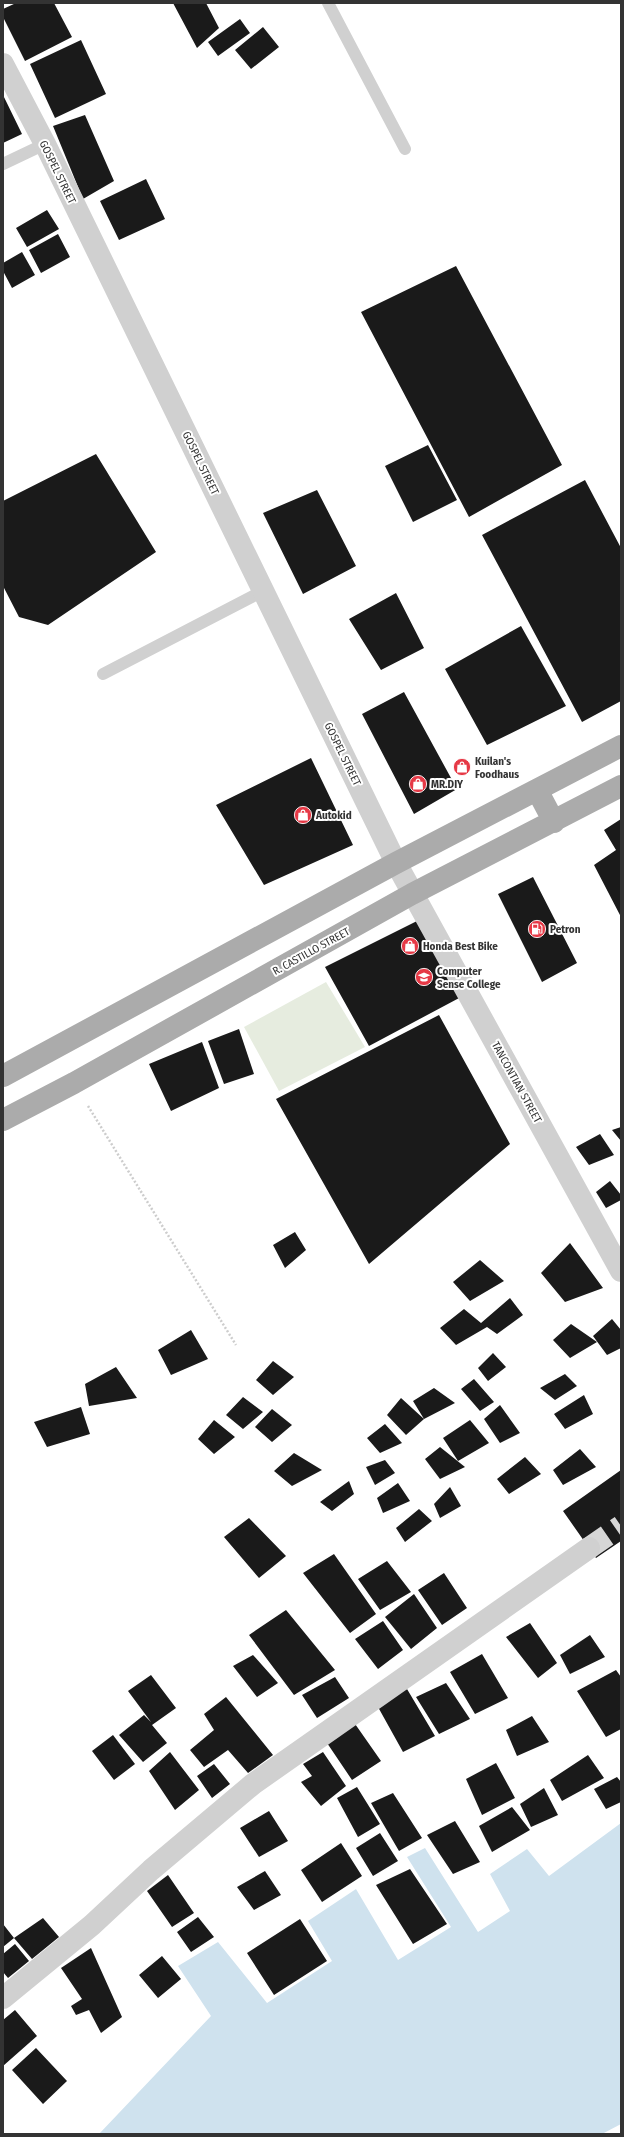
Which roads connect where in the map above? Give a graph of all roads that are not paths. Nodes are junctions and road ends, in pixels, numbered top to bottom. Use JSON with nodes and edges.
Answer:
{"nodes":[{"id":1,"x":328,"y":3,"type":"edge"},
{"id":2,"x":3,"y":64,"type":"edge"},
{"id":3,"x":45,"y":144,"type":"junction"},
{"id":4,"x":405,"y":149,"type":"dead end"},
{"id":5,"x":3,"y":164,"type":"edge"},
{"id":6,"x":263,"y":591,"type":"junction"},
{"id":7,"x":103,"y":674,"type":"dead end"},
{"id":8,"x":621,"y":746,"type":"edge"},
{"id":9,"x":621,"y":786,"type":"edge"},
{"id":10,"x":537,"y":790,"type":"junction"},
{"id":11,"x":554,"y":822,"type":"junction"},
{"id":12,"x":396,"y":863,"type":"junction"},
{"id":13,"x":412,"y":894,"type":"junction"},
{"id":14,"x":3,"y":1076,"type":"edge"},
{"id":15,"x":3,"y":1120,"type":"edge"},
{"id":16,"x":621,"y":1270,"type":"edge"},
{"id":17,"x":589,"y":1548,"type":"tunnel mouth"},
{"id":18,"x":3,"y":1998,"type":"edge"}],
"edges":[{"from":1,"to":4,"type":"lane"},
{"from":2,"to":3,"type":"street","name":"GOSPEL STREET"},
{"from":3,"to":5,"type":"lane"},
{"from":3,"to":6,"type":"street","name":"GOSPEL STREET"},
{"from":6,"to":7,"type":"lane"},
{"from":6,"to":12,"type":"street","name":"GOSPEL STREET"},
{"from":8,"to":10,"type":"main road"},
{"from":9,"to":11,"type":"main road","name":"R. CASTILLO STREET"},
{"from":10,"to":11,"type":"main road"},
{"from":10,"to":12,"type":"main road"},
{"from":11,"to":13,"type":"main road","name":"R. CASTILLO STREET"},
{"from":12,"to":13,"type":"street","name":"GOSPEL STREET"},
{"from":12,"to":14,"type":"main road"},
{"from":13,"to":15,"type":"main road","name":"R. CASTILLO STREET"},
{"from":13,"to":16,"type":"street","name":"TANCONTIAN STREET"},
{"from":17,"to":18,"type":"street"}]}
